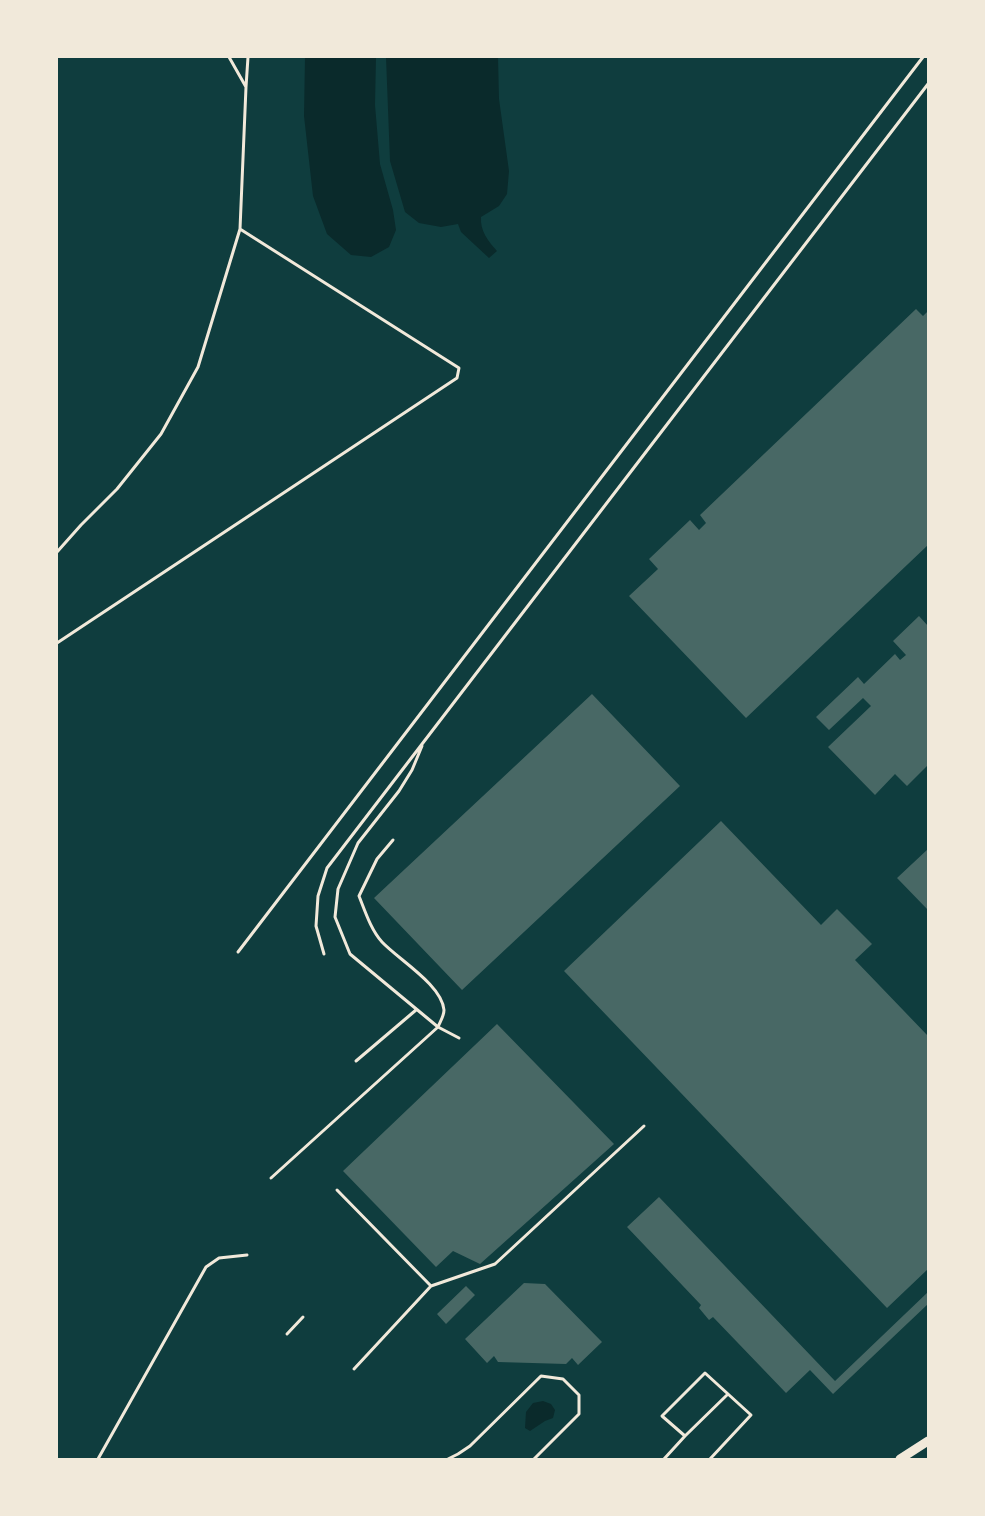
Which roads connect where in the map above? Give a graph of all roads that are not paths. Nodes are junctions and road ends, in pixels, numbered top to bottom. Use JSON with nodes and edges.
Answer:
{"nodes":[{"id":1,"x":229,"y":57,"type":"edge"},
{"id":2,"x":248,"y":57,"type":"edge"},
{"id":3,"x":923,"y":57,"type":"edge"},
{"id":4,"x":928,"y":84,"type":"edge"},
{"id":5,"x":246,"y":87,"type":"junction"},
{"id":6,"x":240,"y":229,"type":"junction"},
{"id":7,"x":57,"y":552,"type":"edge"},
{"id":8,"x":57,"y":643,"type":"edge"},
{"id":9,"x":424,"y":742,"type":"junction"},
{"id":10,"x":393,"y":840,"type":"dead end"},
{"id":11,"x":238,"y":952,"type":"dead end"},
{"id":12,"x":324,"y":954,"type":"dead end"},
{"id":13,"x":416,"y":1010,"type":"junction"},
{"id":14,"x":438,"y":1027,"type":"junction"},
{"id":15,"x":459,"y":1038,"type":"dead end"},
{"id":16,"x":356,"y":1061,"type":"dead end"},
{"id":17,"x":644,"y":1126,"type":"dead end"},
{"id":18,"x":271,"y":1178,"type":"dead end"},
{"id":19,"x":337,"y":1190,"type":"dead end"},
{"id":20,"x":247,"y":1255,"type":"dead end"},
{"id":21,"x":431,"y":1286,"type":"junction"},
{"id":22,"x":303,"y":1317,"type":"dead end"},
{"id":23,"x":287,"y":1334,"type":"dead end"},
{"id":24,"x":354,"y":1369,"type":"dead end"},
{"id":25,"x":728,"y":1394,"type":"junction"},
{"id":26,"x":685,"y":1436,"type":"junction"},
{"id":27,"x":928,"y":1441,"type":"edge"},
{"id":28,"x":98,"y":1459,"type":"edge"},
{"id":29,"x":448,"y":1459,"type":"edge"},
{"id":30,"x":534,"y":1459,"type":"edge"},
{"id":31,"x":664,"y":1459,"type":"edge"},
{"id":32,"x":710,"y":1459,"type":"edge"},
{"id":33,"x":900,"y":1459,"type":"edge"}],
"edges":[{"from":1,"to":5,"type":"lane"},
{"from":2,"to":5,"type":"lane"},
{"from":3,"to":11,"type":"lane"},
{"from":4,"to":9,"type":"lane"},
{"from":5,"to":6,"type":"lane"},
{"from":6,"to":7,"type":"lane"},
{"from":6,"to":8,"type":"lane"},
{"from":9,"to":12,"type":"lane"},
{"from":9,"to":13,"type":"lane"},
{"from":10,"to":14,"type":"lane"},
{"from":13,"to":14,"type":"lane"},
{"from":13,"to":16,"type":"lane"},
{"from":14,"to":15,"type":"lane"},
{"from":14,"to":18,"type":"lane"},
{"from":17,"to":21,"type":"lane"},
{"from":19,"to":21,"type":"lane"},
{"from":20,"to":28,"type":"lane"},
{"from":21,"to":24,"type":"lane"},
{"from":22,"to":23,"type":"lane"},
{"from":25,"to":26,"type":"lane"},
{"from":25,"to":26,"type":"lane"},
{"from":25,"to":32,"type":"lane"},
{"from":26,"to":31,"type":"lane"},
{"from":27,"to":33,"type":"main road"},
{"from":29,"to":30,"type":"lane"}]}
